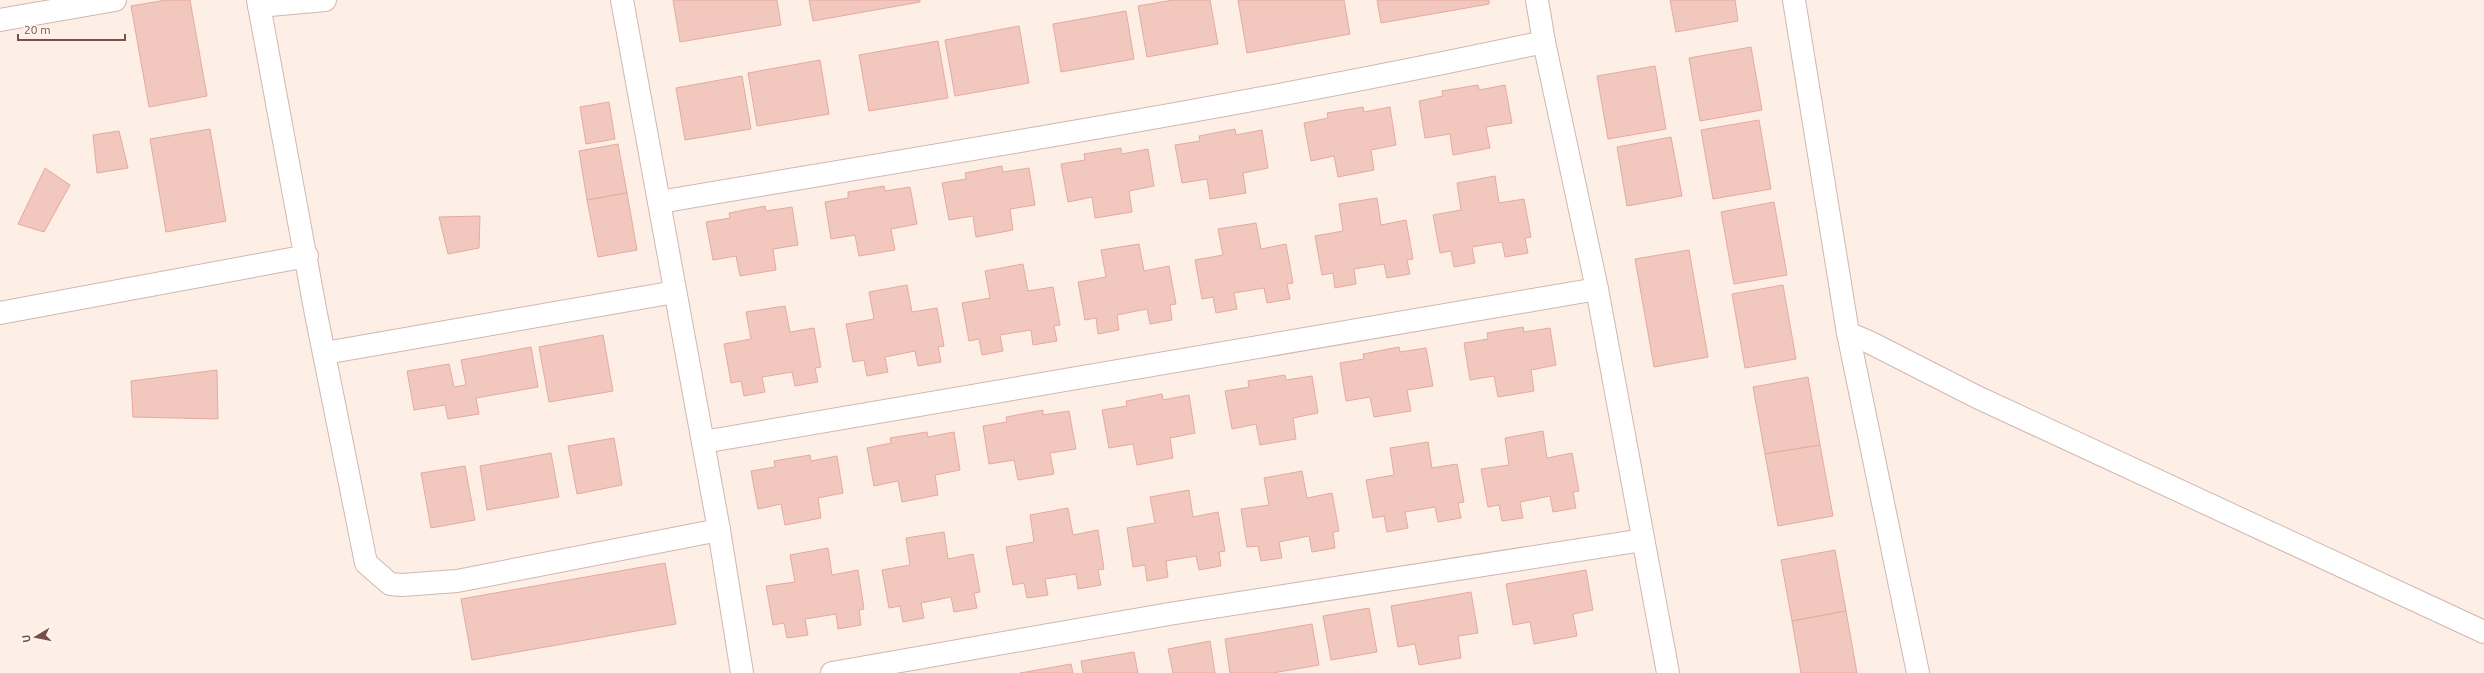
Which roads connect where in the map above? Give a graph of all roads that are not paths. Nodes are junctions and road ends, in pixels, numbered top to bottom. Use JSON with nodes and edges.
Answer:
{"nodes":[{"id":1,"x":115,"y":0,"type":"edge"},
{"id":2,"x":325,"y":0,"type":"edge"},
{"id":3,"x":622,"y":0,"type":"edge"},
{"id":4,"x":1537,"y":0,"type":"edge"},
{"id":5,"x":1794,"y":0,"type":"edge"},
{"id":6,"x":259,"y":3,"type":"edge"},
{"id":7,"x":0,"y":20,"type":"edge"},
{"id":8,"x":1544,"y":42,"type":"junction"},
{"id":9,"x":659,"y":202,"type":"junction"},
{"id":10,"x":306,"y":256,"type":"junction"},
{"id":11,"x":1597,"y":290,"type":"junction"},
{"id":12,"x":675,"y":292,"type":"junction"},
{"id":13,"x":0,"y":313,"type":"edge"},
{"id":14,"x":1848,"y":333,"type":"junction"},
{"id":15,"x":325,"y":353,"type":"junction"},
{"id":16,"x":702,"y":442,"type":"junction"},
{"id":17,"x":718,"y":530,"type":"junction"},
{"id":18,"x":1643,"y":540,"type":"junction"},
{"id":19,"x":2484,"y":632,"type":"edge"},
{"id":20,"x":742,"y":673,"type":"edge"},
{"id":21,"x":832,"y":673,"type":"edge"},
{"id":22,"x":1668,"y":673,"type":"edge"},
{"id":23,"x":1918,"y":673,"type":"edge"}],
"edges":[{"from":1,"to":7,"type":"street"},
{"from":2,"to":6,"type":"street"},
{"from":3,"to":9,"type":"street"},
{"from":4,"to":8,"type":"street"},
{"from":5,"to":14,"type":"street"},
{"from":6,"to":10,"type":"street"},
{"from":8,"to":9,"type":"street"},
{"from":8,"to":11,"type":"street"},
{"from":9,"to":12,"type":"street"},
{"from":10,"to":13,"type":"street"},
{"from":10,"to":15,"type":"street"},
{"from":11,"to":16,"type":"street"},
{"from":11,"to":18,"type":"street"},
{"from":12,"to":15,"type":"street"},
{"from":12,"to":16,"type":"street"},
{"from":14,"to":19,"type":"street"},
{"from":14,"to":23,"type":"street"},
{"from":15,"to":17,"type":"street"},
{"from":16,"to":17,"type":"street"},
{"from":17,"to":20,"type":"street"},
{"from":18,"to":21,"type":"street"},
{"from":18,"to":22,"type":"street"}]}
